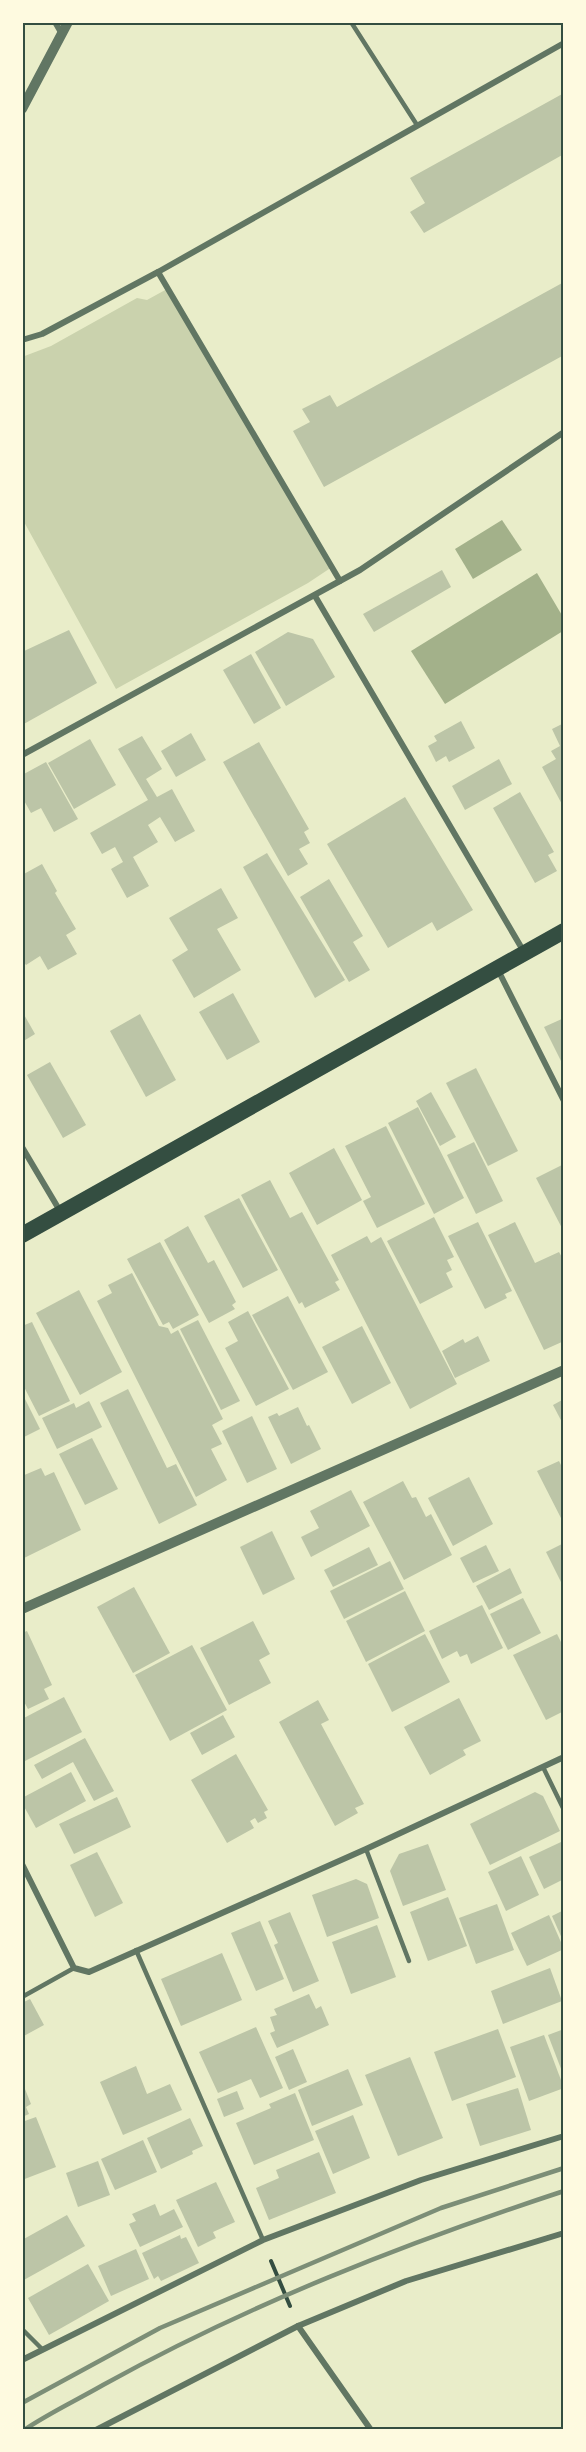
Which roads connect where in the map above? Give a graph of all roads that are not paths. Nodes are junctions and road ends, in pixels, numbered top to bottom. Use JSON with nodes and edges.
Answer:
{"nodes":[{"id":1,"x":55,"y":22,"type":"edge"},
{"id":2,"x":68,"y":22,"type":"edge"},
{"id":3,"x":351,"y":22,"type":"edge"},
{"id":4,"x":62,"y":34,"type":"junction"},
{"id":5,"x":564,"y":43,"type":"edge"},
{"id":6,"x":22,"y":109,"type":"edge"},
{"id":7,"x":417,"y":125,"type":"junction"},
{"id":8,"x":158,"y":272,"type":"junction"},
{"id":9,"x":22,"y":340,"type":"edge"},
{"id":10,"x":564,"y":432,"type":"edge"},
{"id":11,"x":340,"y":581,"type":"junction"},
{"id":12,"x":315,"y":596,"type":"junction"},
{"id":13,"x":22,"y":755,"type":"edge"},
{"id":14,"x":564,"y":931,"type":"edge"},
{"id":15,"x":524,"y":952,"type":"junction"},
{"id":16,"x":497,"y":968,"type":"junction"},
{"id":17,"x":564,"y":1101,"type":"edge"},
{"id":18,"x":22,"y":1147,"type":"edge"},
{"id":19,"x":61,"y":1212,"type":"junction"},
{"id":20,"x":22,"y":1235,"type":"edge"},
{"id":21,"x":564,"y":1370,"type":"edge"},
{"id":22,"x":22,"y":1609,"type":"edge"},
{"id":23,"x":564,"y":1757,"type":"edge"},
{"id":24,"x":543,"y":1767,"type":"junction"},
{"id":25,"x":564,"y":1810,"type":"edge"},
{"id":26,"x":366,"y":1849,"type":"junction"},
{"id":27,"x":22,"y":1864,"type":"edge"},
{"id":28,"x":136,"y":1950,"type":"junction"},
{"id":29,"x":409,"y":1961,"type":"dead end"},
{"id":30,"x":74,"y":1968,"type":"junction"},
{"id":31,"x":22,"y":1997,"type":"edge"},
{"id":32,"x":564,"y":2136,"type":"edge"},
{"id":33,"x":564,"y":2233,"type":"edge"},
{"id":34,"x":264,"y":2240,"type":"junction"},
{"id":35,"x":298,"y":2326,"type":"junction"},
{"id":36,"x":22,"y":2329,"type":"edge"},
{"id":37,"x":42,"y":2349,"type":"junction"},
{"id":38,"x":22,"y":2360,"type":"edge"},
{"id":39,"x":96,"y":2430,"type":"edge"},
{"id":40,"x":371,"y":2430,"type":"edge"}],
"edges":[{"from":1,"to":4,"type":"street"},
{"from":2,"to":4,"type":"street"},
{"from":3,"to":7,"type":"lane"},
{"from":4,"to":6,"type":"street"},
{"from":5,"to":7,"type":"street"},
{"from":7,"to":8,"type":"street"},
{"from":8,"to":9,"type":"street"},
{"from":8,"to":11,"type":"street"},
{"from":10,"to":11,"type":"street"},
{"from":11,"to":12,"type":"street"},
{"from":12,"to":13,"type":"street"},
{"from":12,"to":15,"type":"street"},
{"from":14,"to":15,"type":"highway"},
{"from":15,"to":16,"type":"highway"},
{"from":16,"to":17,"type":"street"},
{"from":16,"to":19,"type":"highway"},
{"from":18,"to":19,"type":"street"},
{"from":19,"to":20,"type":"highway"},
{"from":21,"to":22,"type":"street"},
{"from":23,"to":24,"type":"street"},
{"from":24,"to":25,"type":"lane"},
{"from":24,"to":26,"type":"street"},
{"from":26,"to":28,"type":"street"},
{"from":26,"to":29,"type":"lane"},
{"from":27,"to":30,"type":"street"},
{"from":28,"to":30,"type":"street"},
{"from":28,"to":34,"type":"lane"},
{"from":30,"to":31,"type":"lane"},
{"from":32,"to":34,"type":"street"},
{"from":33,"to":35,"type":"street"},
{"from":34,"to":37,"type":"street"},
{"from":35,"to":39,"type":"street"},
{"from":35,"to":40,"type":"street"},
{"from":36,"to":37,"type":"lane"},
{"from":37,"to":38,"type":"street"}]}
